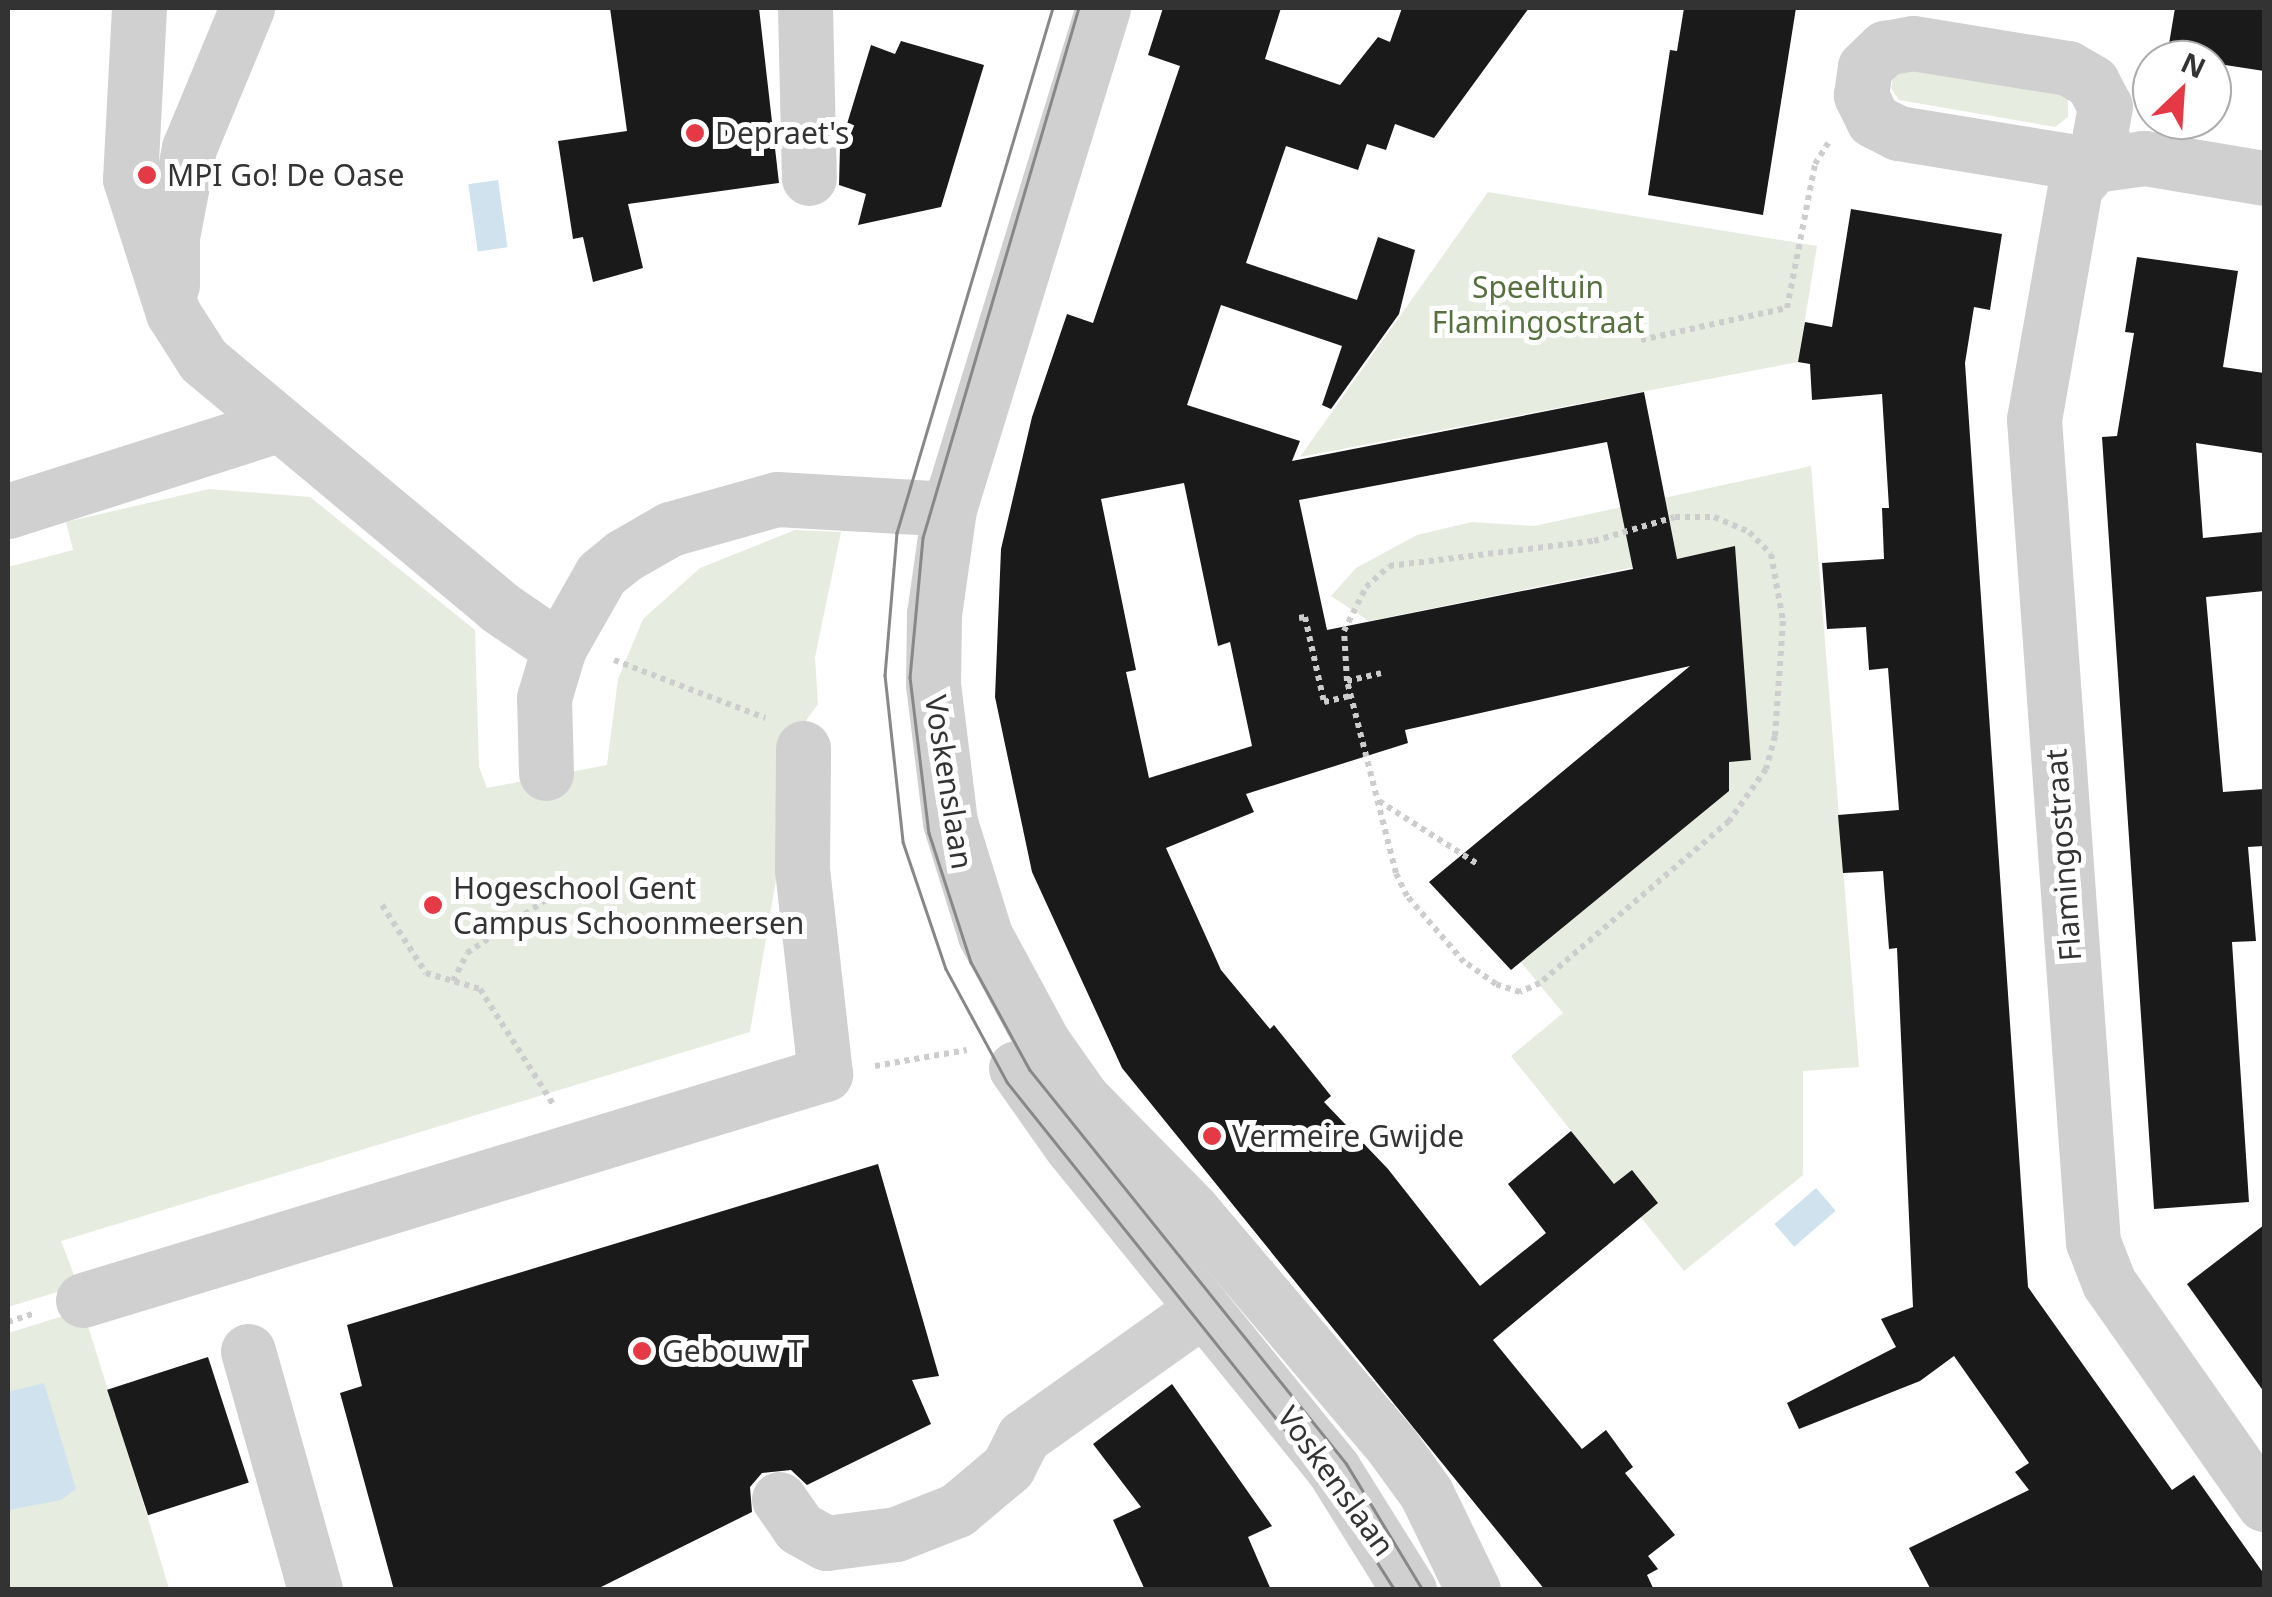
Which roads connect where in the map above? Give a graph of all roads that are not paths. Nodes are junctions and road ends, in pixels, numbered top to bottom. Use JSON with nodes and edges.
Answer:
{"nodes":[{"id":1,"x":138,"y":8,"type":"edge"},
{"id":2,"x":247,"y":8,"type":"edge"},
{"id":3,"x":804,"y":8,"type":"edge"},
{"id":4,"x":1066,"y":8,"type":"edge"},
{"id":5,"x":1103,"y":8,"type":"edge"},
{"id":6,"x":2103,"y":162,"type":"junction"},
{"id":7,"x":809,"y":178,"type":"dead end"},
{"id":8,"x":2264,"y":178,"type":"edge"},
{"id":9,"x":173,"y":313,"type":"junction"},
{"id":10,"x":278,"y":426,"type":"junction"},
{"id":11,"x":933,"y":507,"type":"junction"},
{"id":12,"x":8,"y":510,"type":"edge"},
{"id":13,"x":559,"y":648,"type":"junction"},
{"id":14,"x":803,"y":748,"type":"road end"},
{"id":15,"x":546,"y":773,"type":"dead end"},
{"id":16,"x":83,"y":1300,"type":"dead end"},
{"id":17,"x":1203,"y":1309,"type":"junction"},
{"id":18,"x":248,"y":1351,"type":"dead end"},
{"id":19,"x":779,"y":1499,"type":"dead end"},
{"id":20,"x":2264,"y":1504,"type":"edge"},
{"id":21,"x":314,"y":1590,"type":"edge"},
{"id":22,"x":1409,"y":1590,"type":"edge"},
{"id":23,"x":1473,"y":1590,"type":"edge"}],
"edges":[{"from":1,"to":9,"type":"street"},
{"from":2,"to":9,"type":"street"},
{"from":3,"to":7,"type":"street"},
{"from":4,"to":11,"type":"street","name":"Voskenslaan"},
{"from":5,"to":11,"type":"street","name":"Voskenslaan"},
{"from":6,"to":6,"type":"street"},
{"from":6,"to":8,"type":"street"},
{"from":6,"to":20,"type":"street","name":"Flamingostraat"},
{"from":9,"to":10,"type":"street"},
{"from":10,"to":12,"type":"street"},
{"from":10,"to":13,"type":"street"},
{"from":11,"to":13,"type":"street"},
{"from":11,"to":17,"type":"street","name":"Voskenslaan"},
{"from":11,"to":23,"type":"street","name":"Voskenslaan"},
{"from":13,"to":15,"type":"street"},
{"from":14,"to":16,"type":"street"},
{"from":17,"to":19,"type":"street"},
{"from":17,"to":22,"type":"street","name":"Voskenslaan"},
{"from":18,"to":21,"type":"street"}]}
